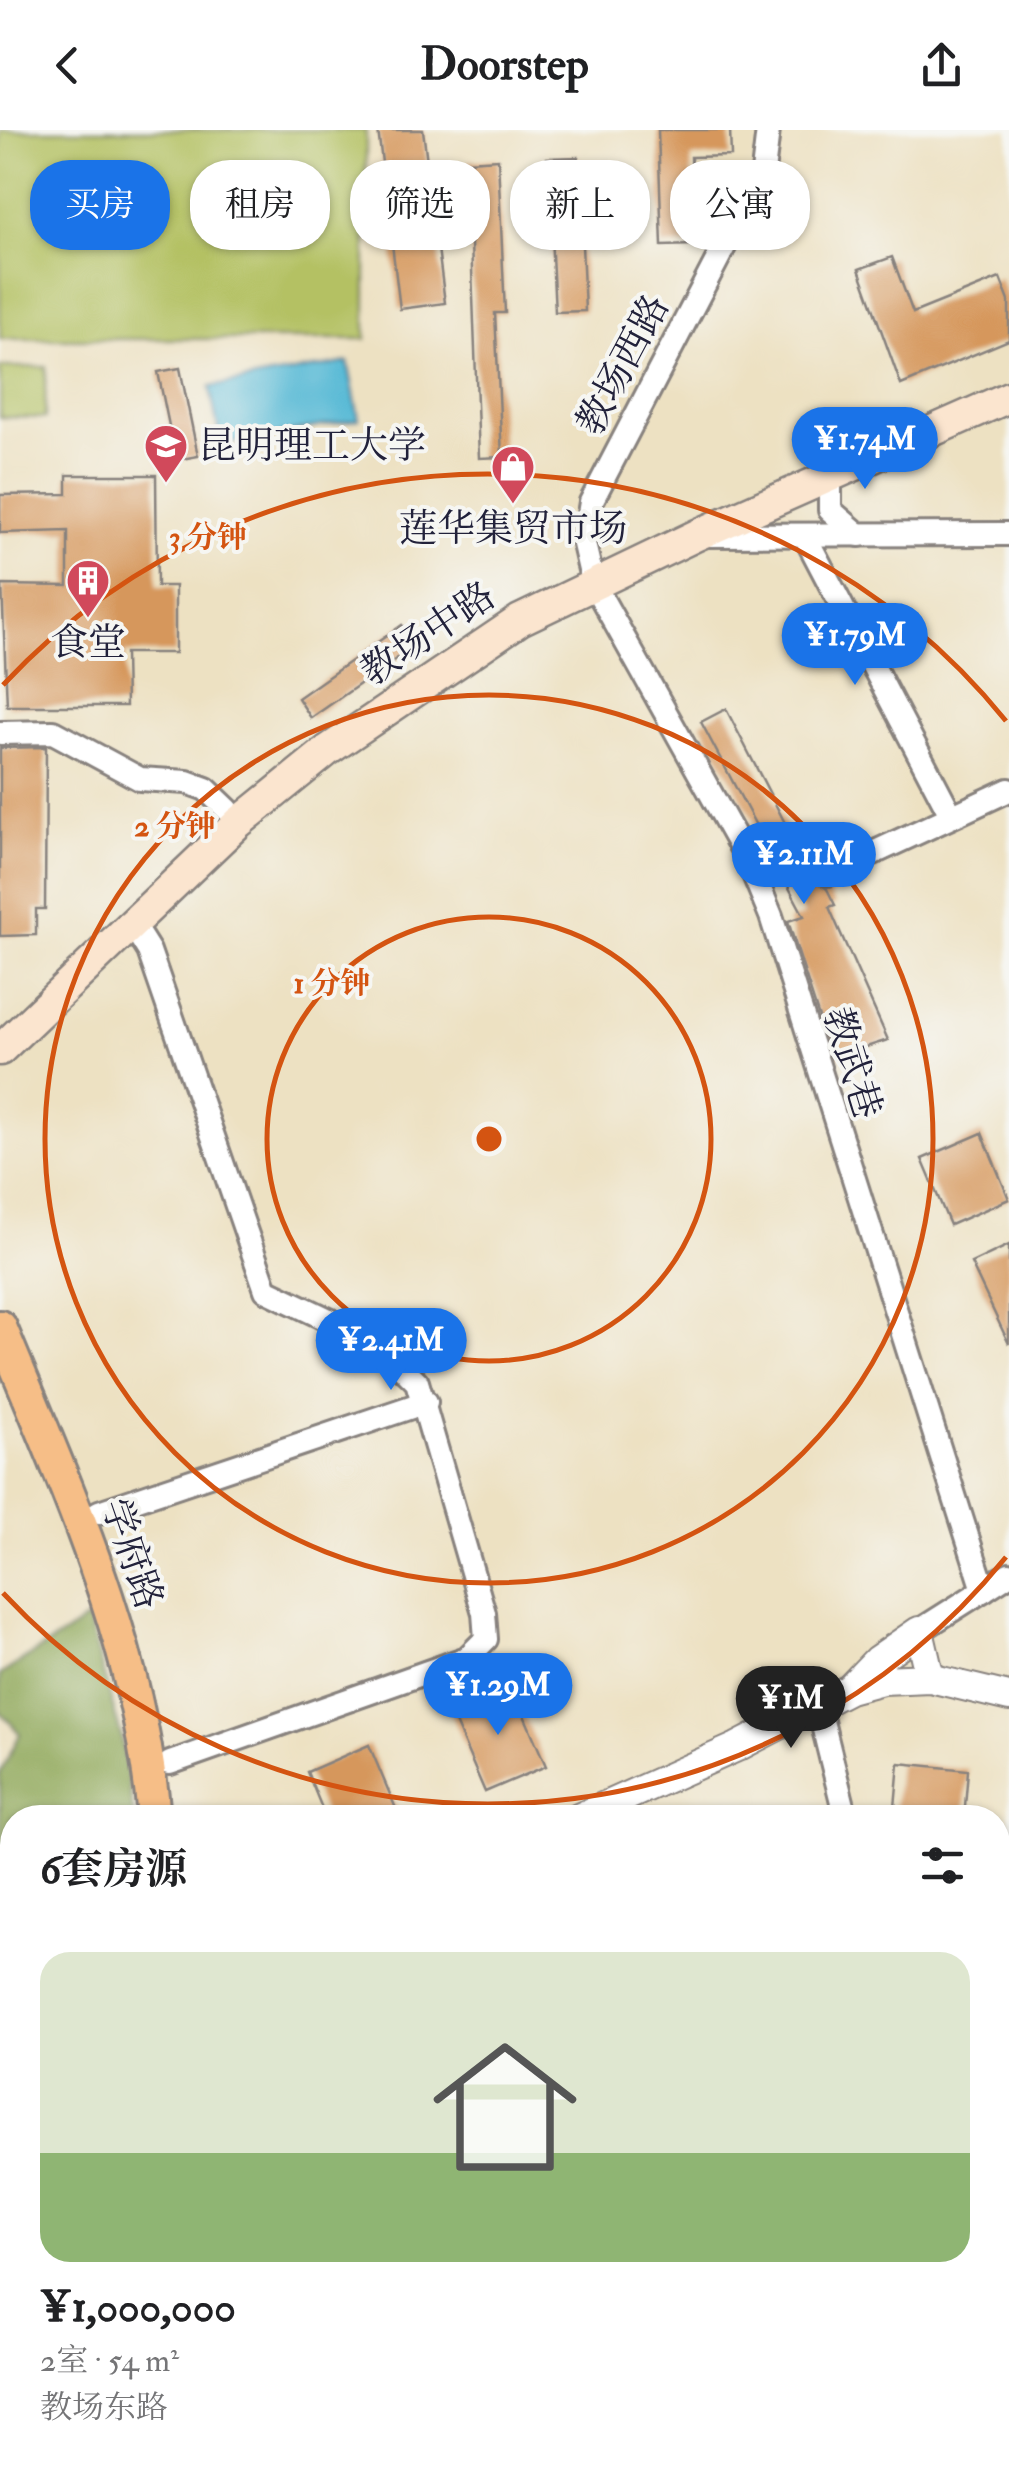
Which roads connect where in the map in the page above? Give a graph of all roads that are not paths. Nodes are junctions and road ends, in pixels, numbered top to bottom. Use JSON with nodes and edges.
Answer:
{"nodes":[{"id":1,"x":768,"y":130,"type":"edge"},
{"id":2,"x":1009,"y":397,"type":"edge"},
{"id":3,"x":830,"y":475,"type":"junction"},
{"id":4,"x":1009,"y":534,"type":"edge"},
{"id":5,"x":696,"y":535,"type":"junction"},
{"id":6,"x":859,"y":535,"type":"junction"},
{"id":7,"x":805,"y":536,"type":"junction"},
{"id":8,"x":593,"y":583,"type":"junction"},
{"id":9,"x":0,"y":733,"type":"edge"},
{"id":10,"x":1009,"y":790,"type":"edge"},
{"id":11,"x":228,"y":810,"type":"dead end"},
{"id":12,"x":951,"y":815,"type":"junction"},
{"id":13,"x":828,"y":874,"type":"dead end"},
{"id":14,"x":132,"y":924,"type":"junction"},
{"id":15,"x":0,"y":1050,"type":"edge"},
{"id":16,"x":0,"y":1327,"type":"edge"},
{"id":17,"x":426,"y":1402,"type":"junction"},
{"id":18,"x":99,"y":1512,"type":"dead end"},
{"id":19,"x":1009,"y":1574,"type":"edge"},
{"id":20,"x":984,"y":1590,"type":"junction"},
{"id":21,"x":918,"y":1631,"type":"junction"},
{"id":22,"x":930,"y":1678,"type":"junction"},
{"id":23,"x":849,"y":1689,"type":"junction"},
{"id":24,"x":1009,"y":1697,"type":"edge"},
{"id":25,"x":818,"y":1705,"type":"junction"},
{"id":26,"x":170,"y":1763,"type":"dead end"},
{"id":27,"x":152,"y":1805,"type":"edge"},
{"id":28,"x":606,"y":1805,"type":"edge"},
{"id":29,"x":843,"y":1805,"type":"edge"}],
"edges":[{"from":1,"to":8,"type":"street","name":"教场西路"},
{"from":2,"to":3,"type":"main road"},
{"from":3,"to":5,"type":"main road"},
{"from":3,"to":6,"type":"street"},
{"from":4,"to":6,"type":"street","name":"教场中路"},
{"from":5,"to":7,"type":"street","name":"教场中路"},
{"from":5,"to":8,"type":"main road","name":"教场中路"},
{"from":6,"to":7,"type":"street","name":"教场中路"},
{"from":7,"to":12,"type":"street"},
{"from":8,"to":14,"type":"main road","name":"教场中路"},
{"from":8,"to":20,"type":"street","name":"教武巷"},
{"from":9,"to":11,"type":"street"},
{"from":10,"to":12,"type":"street"},
{"from":12,"to":13,"type":"street"},
{"from":14,"to":15,"type":"main road","name":"教场中路"},
{"from":14,"to":17,"type":"street"},
{"from":16,"to":27,"type":"main road","name":"学府路"},
{"from":17,"to":18,"type":"street"},
{"from":17,"to":26,"type":"street"},
{"from":19,"to":20,"type":"street"},
{"from":20,"to":21,"type":"street"},
{"from":21,"to":22,"type":"street"},
{"from":21,"to":23,"type":"street"},
{"from":22,"to":23,"type":"street"},
{"from":22,"to":24,"type":"street"},
{"from":23,"to":25,"type":"street"},
{"from":25,"to":28,"type":"street"},
{"from":25,"to":29,"type":"street"}]}
